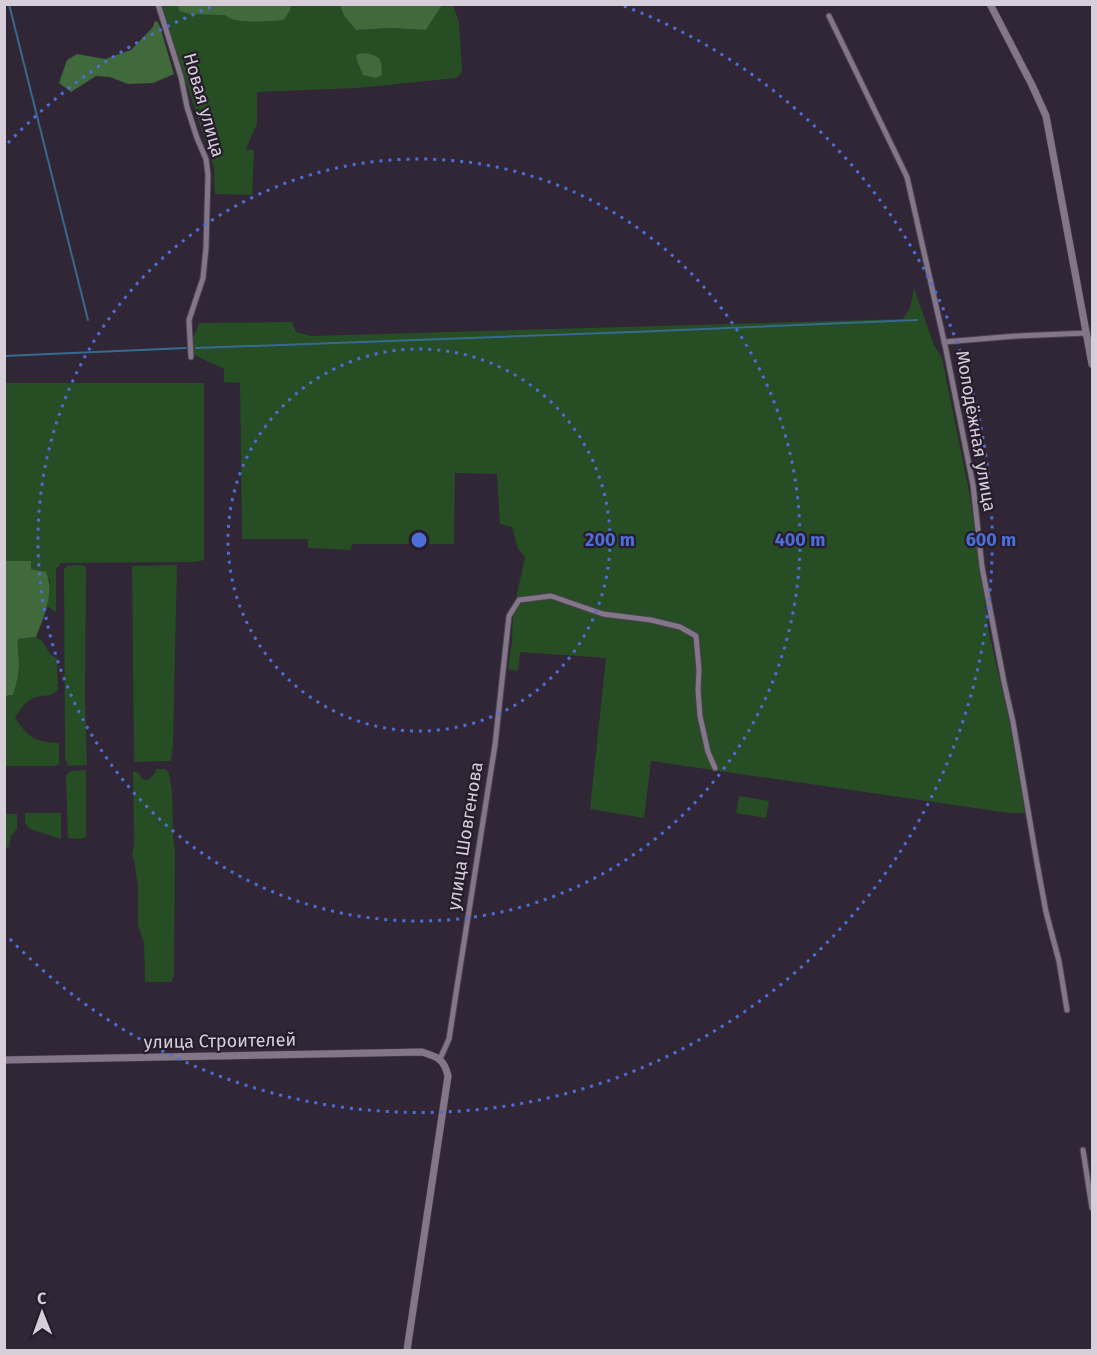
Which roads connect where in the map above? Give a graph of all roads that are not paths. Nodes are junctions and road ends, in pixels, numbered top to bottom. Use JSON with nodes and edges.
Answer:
{"nodes":[{"id":1,"x":158,"y":4,"type":"edge"},
{"id":2,"x":990,"y":4,"type":"edge"},
{"id":3,"x":829,"y":15,"type":"dead end"},
{"id":4,"x":1087,"y":333,"type":"junction"},
{"id":5,"x":944,"y":342,"type":"junction"},
{"id":6,"x":191,"y":357,"type":"dead end"},
{"id":7,"x":1092,"y":364,"type":"edge"},
{"id":8,"x":715,"y":768,"type":"dead end"},
{"id":9,"x":1067,"y":1010,"type":"dead end"},
{"id":10,"x":438,"y":1058,"type":"junction"},
{"id":11,"x":4,"y":1060,"type":"edge"},
{"id":12,"x":1083,"y":1150,"type":"dead end"},
{"id":13,"x":1092,"y":1208,"type":"edge"},
{"id":14,"x":407,"y":1350,"type":"edge"}],
"edges":[{"from":1,"to":6,"type":"street","name":"Новая улица"},
{"from":2,"to":4,"type":"street"},
{"from":3,"to":5,"type":"street","name":"Молодёжная улица"},
{"from":4,"to":5,"type":"street"},
{"from":4,"to":7,"type":"street"},
{"from":5,"to":9,"type":"street","name":"Молодёжная улица"},
{"from":8,"to":10,"type":"street","name":"улица Шовгенова"},
{"from":10,"to":11,"type":"street","name":"улица Строителей"},
{"from":10,"to":14,"type":"street"},
{"from":12,"to":13,"type":"street"}]}
